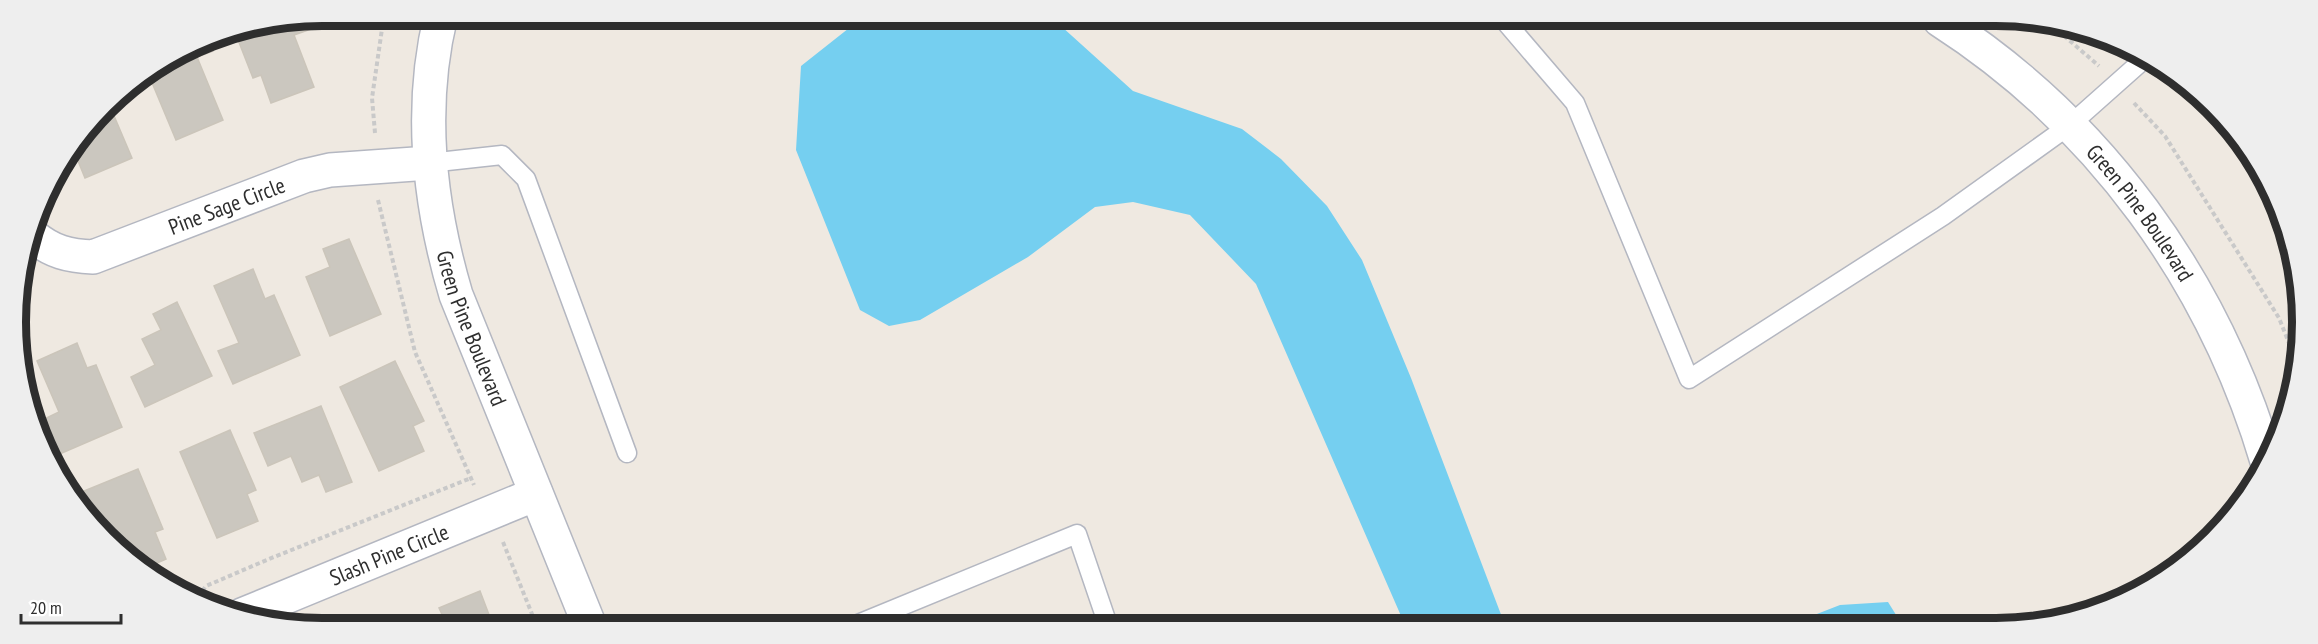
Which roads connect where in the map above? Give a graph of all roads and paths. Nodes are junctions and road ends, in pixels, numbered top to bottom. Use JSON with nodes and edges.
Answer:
{"nodes":[{"id":1,"x":382,"y":26,"type":"edge"},
{"id":2,"x":439,"y":26,"type":"edge"},
{"id":3,"x":1509,"y":26,"type":"edge"},
{"id":4,"x":1949,"y":26,"type":"edge"},
{"id":5,"x":2060,"y":33,"type":"edge"},
{"id":6,"x":2140,"y":63,"type":"edge"},
{"id":7,"x":2099,"y":67,"type":"dead end"},
{"id":8,"x":2127,"y":96,"type":"dead end"},
{"id":9,"x":2070,"y":125,"type":"junction"},
{"id":10,"x":375,"y":134,"type":"dead end"},
{"id":11,"x":429,"y":163,"type":"junction"},
{"id":12,"x":377,"y":198,"type":"dead end"},
{"id":13,"x":38,"y":239,"type":"edge"},
{"id":14,"x":2291,"y":349,"type":"edge"},
{"id":15,"x":2264,"y":449,"type":"edge"},
{"id":16,"x":627,"y":453,"type":"dead end"},
{"id":17,"x":471,"y":478,"type":"junction"},
{"id":18,"x":476,"y":488,"type":"dead end"},
{"id":19,"x":536,"y":494,"type":"junction"},
{"id":20,"x":500,"y":536,"type":"dead end"},
{"id":21,"x":201,"y":593,"type":"edge"},
{"id":22,"x":254,"y":610,"type":"edge"},
{"id":23,"x":534,"y":618,"type":"edge"},
{"id":24,"x":587,"y":618,"type":"edge"},
{"id":25,"x":873,"y":618,"type":"edge"},
{"id":26,"x":1106,"y":618,"type":"edge"}],
"edges":[{"from":1,"to":10,"type":"path"},
{"from":2,"to":11,"type":"street","name":"Green Pine Boulevard"},
{"from":3,"to":9,"type":"lane"},
{"from":4,"to":9,"type":"street","name":"Green Pine Boulevard"},
{"from":5,"to":7,"type":"path"},
{"from":6,"to":9,"type":"lane"},
{"from":8,"to":14,"type":"path"},
{"from":9,"to":15,"type":"street","name":"Green Pine Boulevard"},
{"from":11,"to":13,"type":"street","name":"Pine Sage Circle"},
{"from":11,"to":16,"type":"lane"},
{"from":11,"to":19,"type":"street","name":"Green Pine Boulevard"},
{"from":12,"to":17,"type":"path"},
{"from":17,"to":18,"type":"path"},
{"from":17,"to":21,"type":"path"},
{"from":19,"to":22,"type":"street","name":"Slash Pine Circle"},
{"from":19,"to":24,"type":"street","name":"Green Pine Boulevard"},
{"from":20,"to":23,"type":"path"},
{"from":25,"to":26,"type":"lane"}]}
